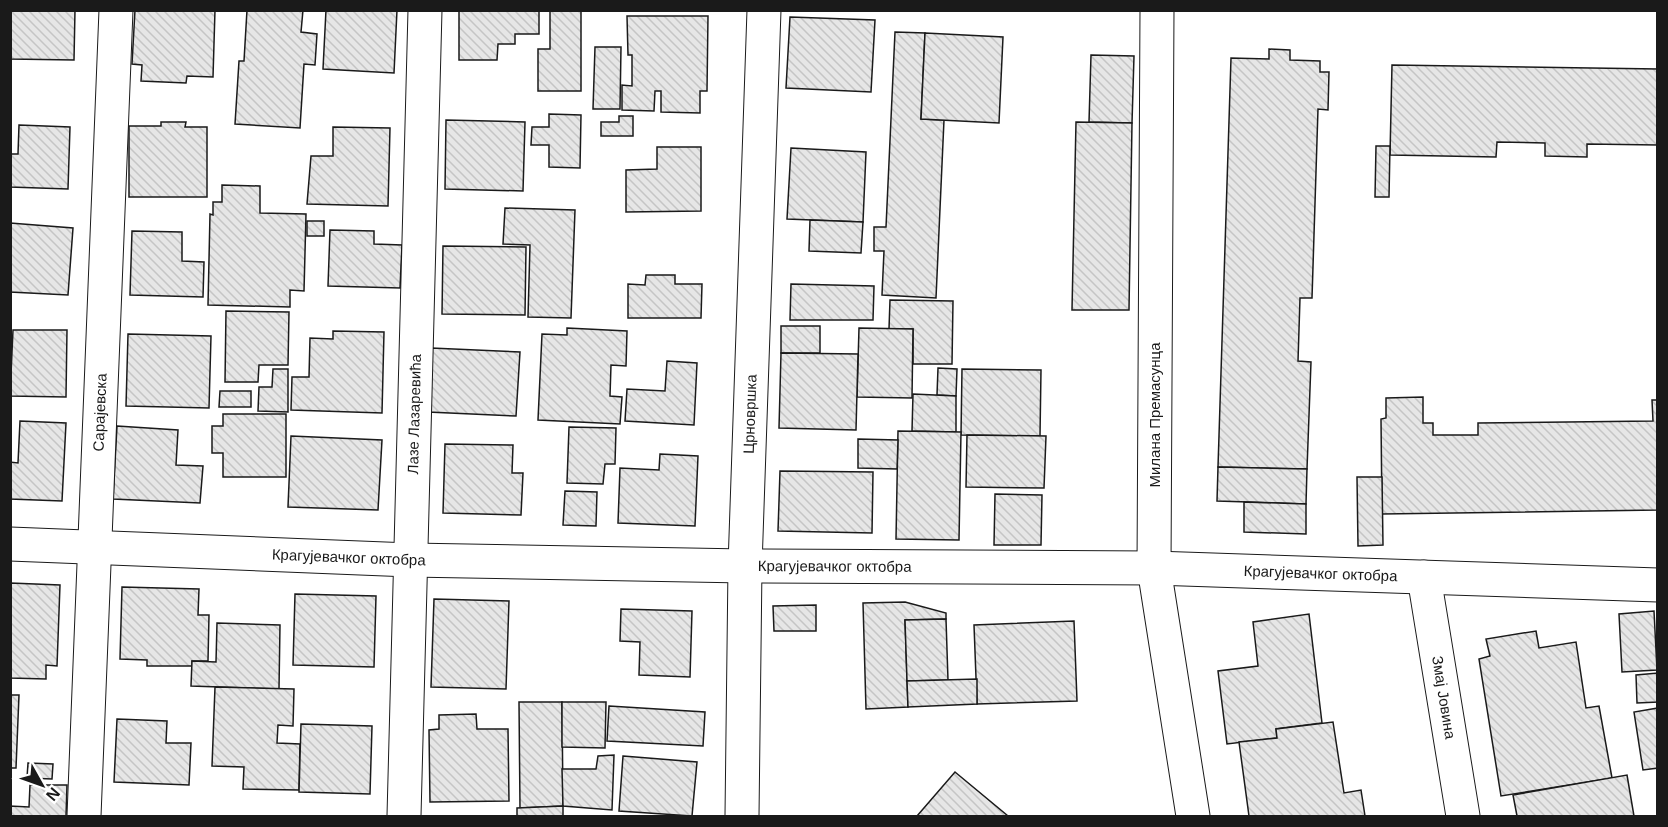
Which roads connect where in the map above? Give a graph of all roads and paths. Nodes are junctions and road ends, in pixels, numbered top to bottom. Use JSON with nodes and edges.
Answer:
{"nodes":[{"id":1,"x":116,"y":10,"type":"edge"},
{"id":2,"x":425,"y":10,"type":"edge"},
{"id":3,"x":764,"y":10,"type":"edge"},
{"id":4,"x":1157,"y":10,"type":"edge"},
{"id":5,"x":10,"y":544,"type":"edge"},
{"id":6,"x":93,"y":547,"type":"junction"},
{"id":7,"x":410,"y":560,"type":"junction"},
{"id":8,"x":745,"y":566,"type":"junction"},
{"id":9,"x":1154,"y":568,"type":"junction"},
{"id":10,"x":1425,"y":577,"type":"junction"},
{"id":11,"x":1658,"y":585,"type":"edge"},
{"id":12,"x":84,"y":816,"type":"edge"},
{"id":13,"x":404,"y":816,"type":"edge"},
{"id":14,"x":742,"y":816,"type":"edge"},
{"id":15,"x":1193,"y":816,"type":"edge"},
{"id":16,"x":1463,"y":816,"type":"edge"}],
"edges":[{"from":1,"to":6,"type":"street","name":"Сарајевска"},
{"from":2,"to":7,"type":"street","name":"Лазе Лазаревића"},
{"from":3,"to":8,"type":"street","name":"Црновршка"},
{"from":4,"to":9,"type":"street","name":"Милана Премасунца"},
{"from":5,"to":6,"type":"street","name":"Крагујевачког октобра"},
{"from":6,"to":7,"type":"street","name":"Крагујевачког октобра"},
{"from":6,"to":12,"type":"street","name":"Сарајевска"},
{"from":7,"to":8,"type":"street","name":"Крагујевачког октобра"},
{"from":7,"to":13,"type":"street","name":"Лазе Лазаревића"},
{"from":8,"to":9,"type":"street","name":"Крагујевачког октобра"},
{"from":8,"to":14,"type":"street","name":"Црновршка"},
{"from":9,"to":10,"type":"street","name":"Крагујевачког октобра"},
{"from":9,"to":15,"type":"street","name":"Милана Премасунца"},
{"from":10,"to":11,"type":"street","name":"Крагујевачког октобра"},
{"from":10,"to":16,"type":"street","name":"Змај Јовина"}]}
